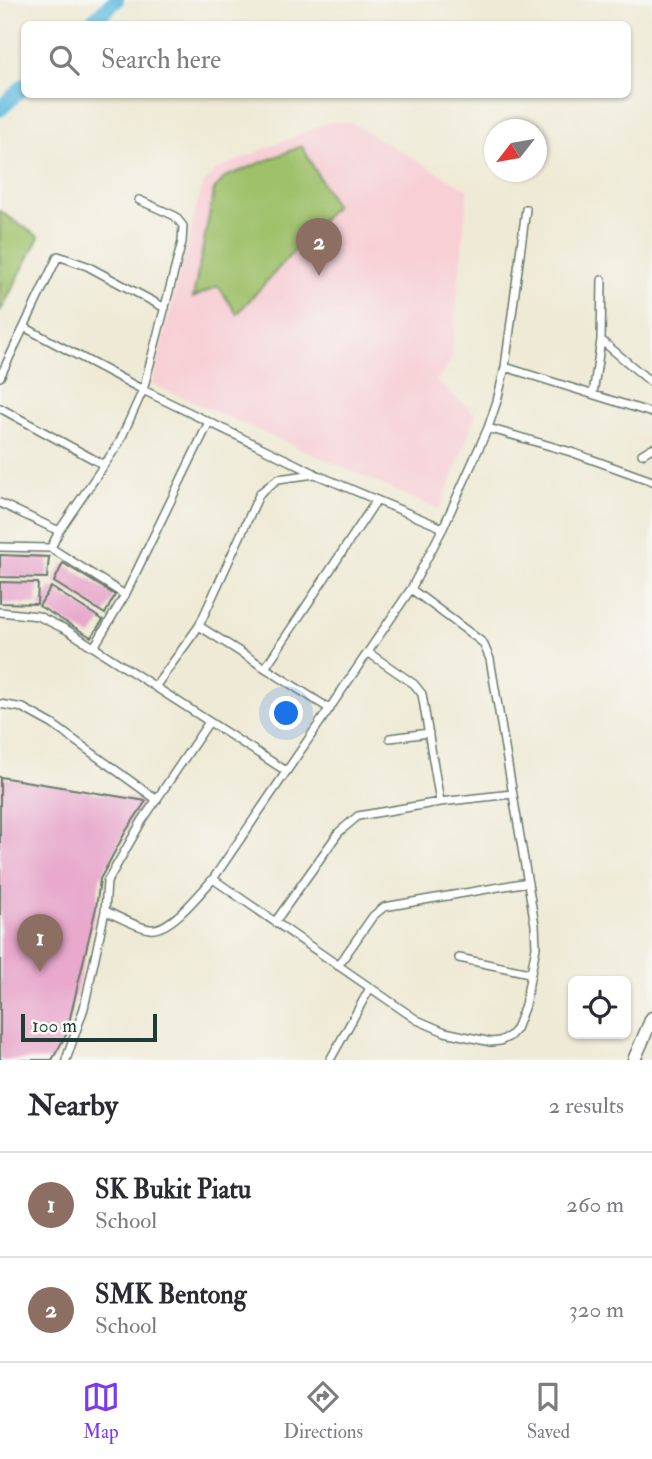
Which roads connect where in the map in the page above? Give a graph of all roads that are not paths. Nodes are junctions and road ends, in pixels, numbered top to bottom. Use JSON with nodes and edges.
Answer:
{"nodes":[{"id":1,"x":139,"y":200,"type":"dead end"},
{"id":2,"x":526,"y":209,"type":"dead end"},
{"id":3,"x":602,"y":280,"type":"dead end"},
{"id":4,"x":165,"y":308,"type":"junction"},
{"id":5,"x":24,"y":327,"type":"junction"},
{"id":6,"x":601,"y":340,"type":"junction"},
{"id":7,"x":505,"y":367,"type":"junction"},
{"id":8,"x":0,"y":377,"type":"edge"},
{"id":9,"x":652,"y":383,"type":"edge"},
{"id":10,"x":143,"y":390,"type":"junction"},
{"id":11,"x":593,"y":394,"type":"junction"},
{"id":12,"x":0,"y":408,"type":"edge"},
{"id":13,"x":652,"y":413,"type":"edge"},
{"id":14,"x":209,"y":422,"type":"junction"},
{"id":15,"x":488,"y":428,"type":"junction"},
{"id":16,"x":652,"y":448,"type":"edge"},
{"id":17,"x":642,"y":454,"type":"dead end"},
{"id":18,"x":104,"y":465,"type":"junction"},
{"id":19,"x":315,"y":474,"type":"junction"},
{"id":20,"x":652,"y":481,"type":"edge"},
{"id":21,"x":376,"y":501,"type":"junction"},
{"id":22,"x":0,"y":503,"type":"edge"},
{"id":23,"x":443,"y":528,"type":"junction"},
{"id":24,"x":59,"y":531,"type":"junction"},
{"id":25,"x":0,"y":547,"type":"edge"},
{"id":26,"x":51,"y":548,"type":"junction"},
{"id":27,"x":411,"y":589,"type":"junction"},
{"id":28,"x":125,"y":595,"type":"junction"},
{"id":29,"x":0,"y":612,"type":"edge"},
{"id":30,"x":199,"y":626,"type":"junction"},
{"id":31,"x":94,"y":647,"type":"junction"},
{"id":32,"x":369,"y":653,"type":"junction"},
{"id":33,"x":265,"y":668,"type":"junction"},
{"id":34,"x":155,"y":688,"type":"junction"},
{"id":35,"x":0,"y":704,"type":"edge"},
{"id":36,"x":330,"y":709,"type":"junction"},
{"id":37,"x":209,"y":722,"type":"junction"},
{"id":38,"x":429,"y":733,"type":"junction"},
{"id":39,"x":390,"y":738,"type":"dead end"},
{"id":40,"x":286,"y":771,"type":"junction"},
{"id":41,"x":512,"y":794,"type":"junction"},
{"id":42,"x":157,"y":800,"type":"junction"},
{"id":43,"x":440,"y":803,"type":"junction"},
{"id":44,"x":213,"y":879,"type":"junction"},
{"id":45,"x":528,"y":882,"type":"junction"},
{"id":46,"x":105,"y":911,"type":"junction"},
{"id":47,"x":275,"y":922,"type":"junction"},
{"id":48,"x":459,"y":958,"type":"dead end"},
{"id":49,"x":338,"y":966,"type":"junction"},
{"id":50,"x":530,"y":973,"type":"junction"},
{"id":51,"x":370,"y":988,"type":"junction"},
{"id":52,"x":652,"y":1018,"type":"edge"},
{"id":53,"x":66,"y":1060,"type":"edge"},
{"id":54,"x":330,"y":1060,"type":"edge"},
{"id":55,"x":634,"y":1060,"type":"edge"}],
"edges":[{"from":1,"to":4,"type":"street"},
{"from":2,"to":7,"type":"street"},
{"from":3,"to":6,"type":"street"},
{"from":4,"to":5,"type":"street"},
{"from":4,"to":10,"type":"street"},
{"from":5,"to":8,"type":"street"},
{"from":5,"to":10,"type":"street"},
{"from":6,"to":9,"type":"street"},
{"from":6,"to":11,"type":"street"},
{"from":7,"to":11,"type":"street"},
{"from":7,"to":15,"type":"street"},
{"from":10,"to":14,"type":"street"},
{"from":10,"to":18,"type":"street"},
{"from":11,"to":13,"type":"street"},
{"from":12,"to":18,"type":"street"},
{"from":14,"to":19,"type":"street"},
{"from":14,"to":28,"type":"street"},
{"from":15,"to":20,"type":"street"},
{"from":15,"to":23,"type":"street"},
{"from":16,"to":17,"type":"street"},
{"from":18,"to":24,"type":"street"},
{"from":19,"to":21,"type":"street"},
{"from":19,"to":30,"type":"street"},
{"from":21,"to":23,"type":"street"},
{"from":21,"to":33,"type":"street"},
{"from":22,"to":24,"type":"street"},
{"from":23,"to":27,"type":"street"},
{"from":24,"to":26,"type":"street"},
{"from":25,"to":26,"type":"street"},
{"from":26,"to":28,"type":"street"},
{"from":27,"to":32,"type":"street"},
{"from":27,"to":41,"type":"street"},
{"from":28,"to":31,"type":"street"},
{"from":29,"to":31,"type":"street"},
{"from":30,"to":33,"type":"street"},
{"from":30,"to":34,"type":"street"},
{"from":31,"to":34,"type":"street"},
{"from":32,"to":36,"type":"street"},
{"from":32,"to":38,"type":"street"},
{"from":33,"to":36,"type":"street"},
{"from":34,"to":37,"type":"street"},
{"from":35,"to":42,"type":"street"},
{"from":36,"to":40,"type":"street"},
{"from":37,"to":40,"type":"street"},
{"from":37,"to":42,"type":"street"},
{"from":38,"to":39,"type":"street"},
{"from":38,"to":43,"type":"street"},
{"from":40,"to":44,"type":"street"},
{"from":41,"to":43,"type":"street"},
{"from":41,"to":45,"type":"street"},
{"from":42,"to":46,"type":"street"},
{"from":43,"to":47,"type":"street"},
{"from":44,"to":46,"type":"street"},
{"from":44,"to":47,"type":"street"},
{"from":45,"to":49,"type":"street"},
{"from":45,"to":50,"type":"street"},
{"from":46,"to":53,"type":"street"},
{"from":47,"to":49,"type":"street"},
{"from":48,"to":50,"type":"street"},
{"from":49,"to":51,"type":"street"},
{"from":50,"to":51,"type":"street"},
{"from":51,"to":54,"type":"street"},
{"from":52,"to":55,"type":"main road"}]}
